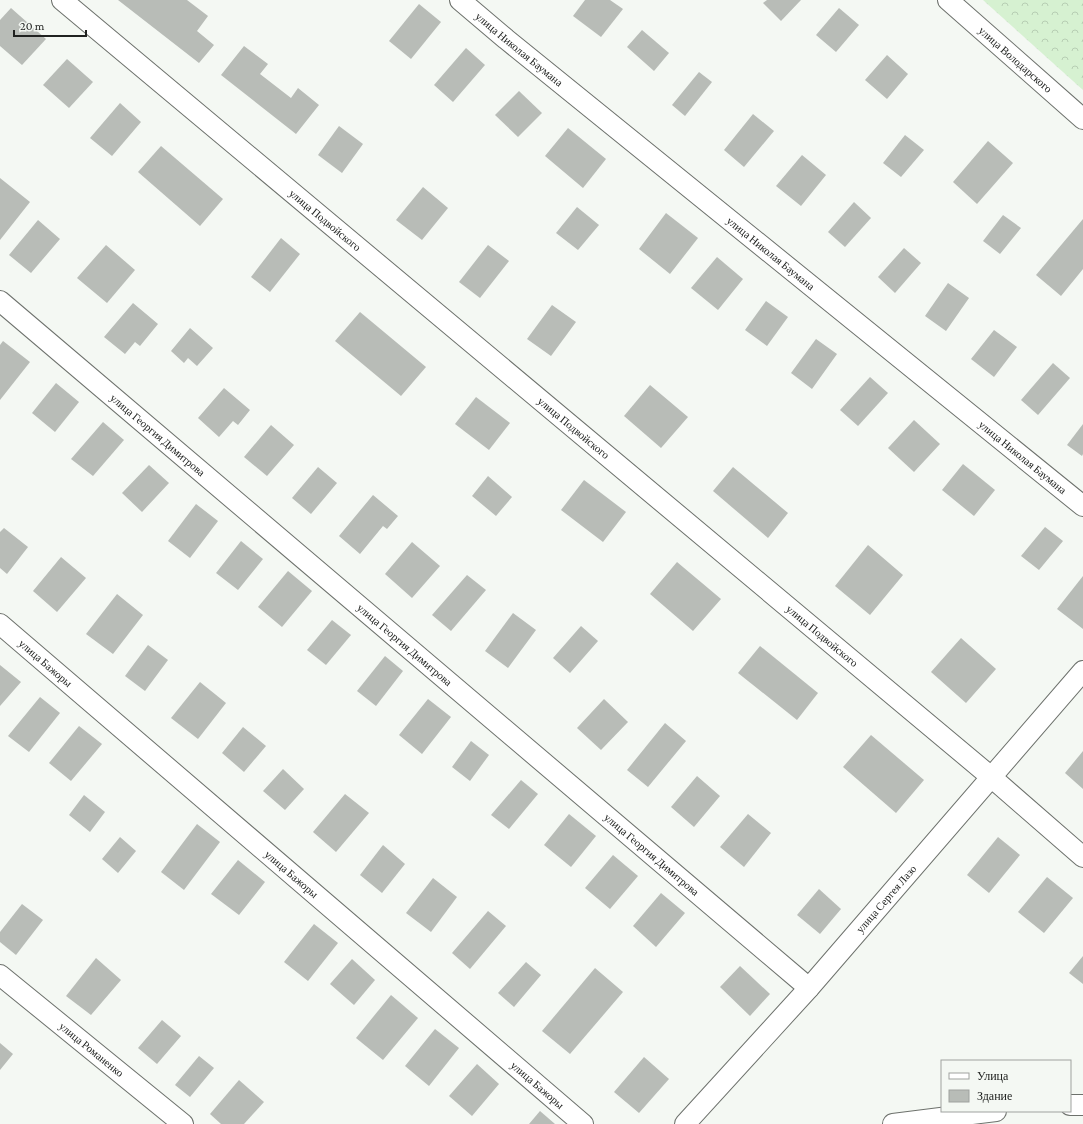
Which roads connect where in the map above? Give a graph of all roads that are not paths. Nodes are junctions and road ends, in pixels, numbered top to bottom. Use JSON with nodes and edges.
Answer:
{"nodes":[{"id":1,"x":62,"y":0,"type":"edge"},
{"id":2,"x":460,"y":0,"type":"edge"},
{"id":3,"x":948,"y":0,"type":"edge"},
{"id":4,"x":1083,"y":120,"type":"edge"},
{"id":5,"x":0,"y":301,"type":"edge"},
{"id":6,"x":1083,"y":506,"type":"edge"},
{"id":7,"x":0,"y":624,"type":"edge"},
{"id":8,"x":1083,"y":671,"type":"edge"},
{"id":9,"x":990,"y":776,"type":"junction"},
{"id":10,"x":1083,"y":857,"type":"edge"},
{"id":11,"x":0,"y":975,"type":"edge"},
{"id":12,"x":809,"y":988,"type":"junction"},
{"id":13,"x":1071,"y":1105,"type":"edge"},
{"id":14,"x":1083,"y":1105,"type":"edge"},
{"id":15,"x":988,"y":1112,"type":"edge"},
{"id":16,"x":183,"y":1124,"type":"edge"},
{"id":17,"x":583,"y":1124,"type":"edge"},
{"id":18,"x":685,"y":1124,"type":"edge"},
{"id":19,"x":893,"y":1124,"type":"edge"}],
"edges":[{"from":1,"to":9,"type":"street","name":"улица Подвойского"},
{"from":2,"to":6,"type":"street","name":"улица Николая Баумана"},
{"from":3,"to":4,"type":"street","name":"улица Володарского"},
{"from":5,"to":12,"type":"street","name":"улица Георгия Димитрова"},
{"from":7,"to":17,"type":"street","name":"улица Бажоры"},
{"from":8,"to":9,"type":"street","name":"улица Сергея Лазо"},
{"from":9,"to":10,"type":"street","name":"улица Подвойского"},
{"from":9,"to":12,"type":"street","name":"улица Сергея Лазо"},
{"from":11,"to":16,"type":"street","name":"улица Романенко"},
{"from":12,"to":18,"type":"street","name":"улица Сергея Лазо"},
{"from":13,"to":14,"type":"street"},
{"from":15,"to":19,"type":"street"}]}
